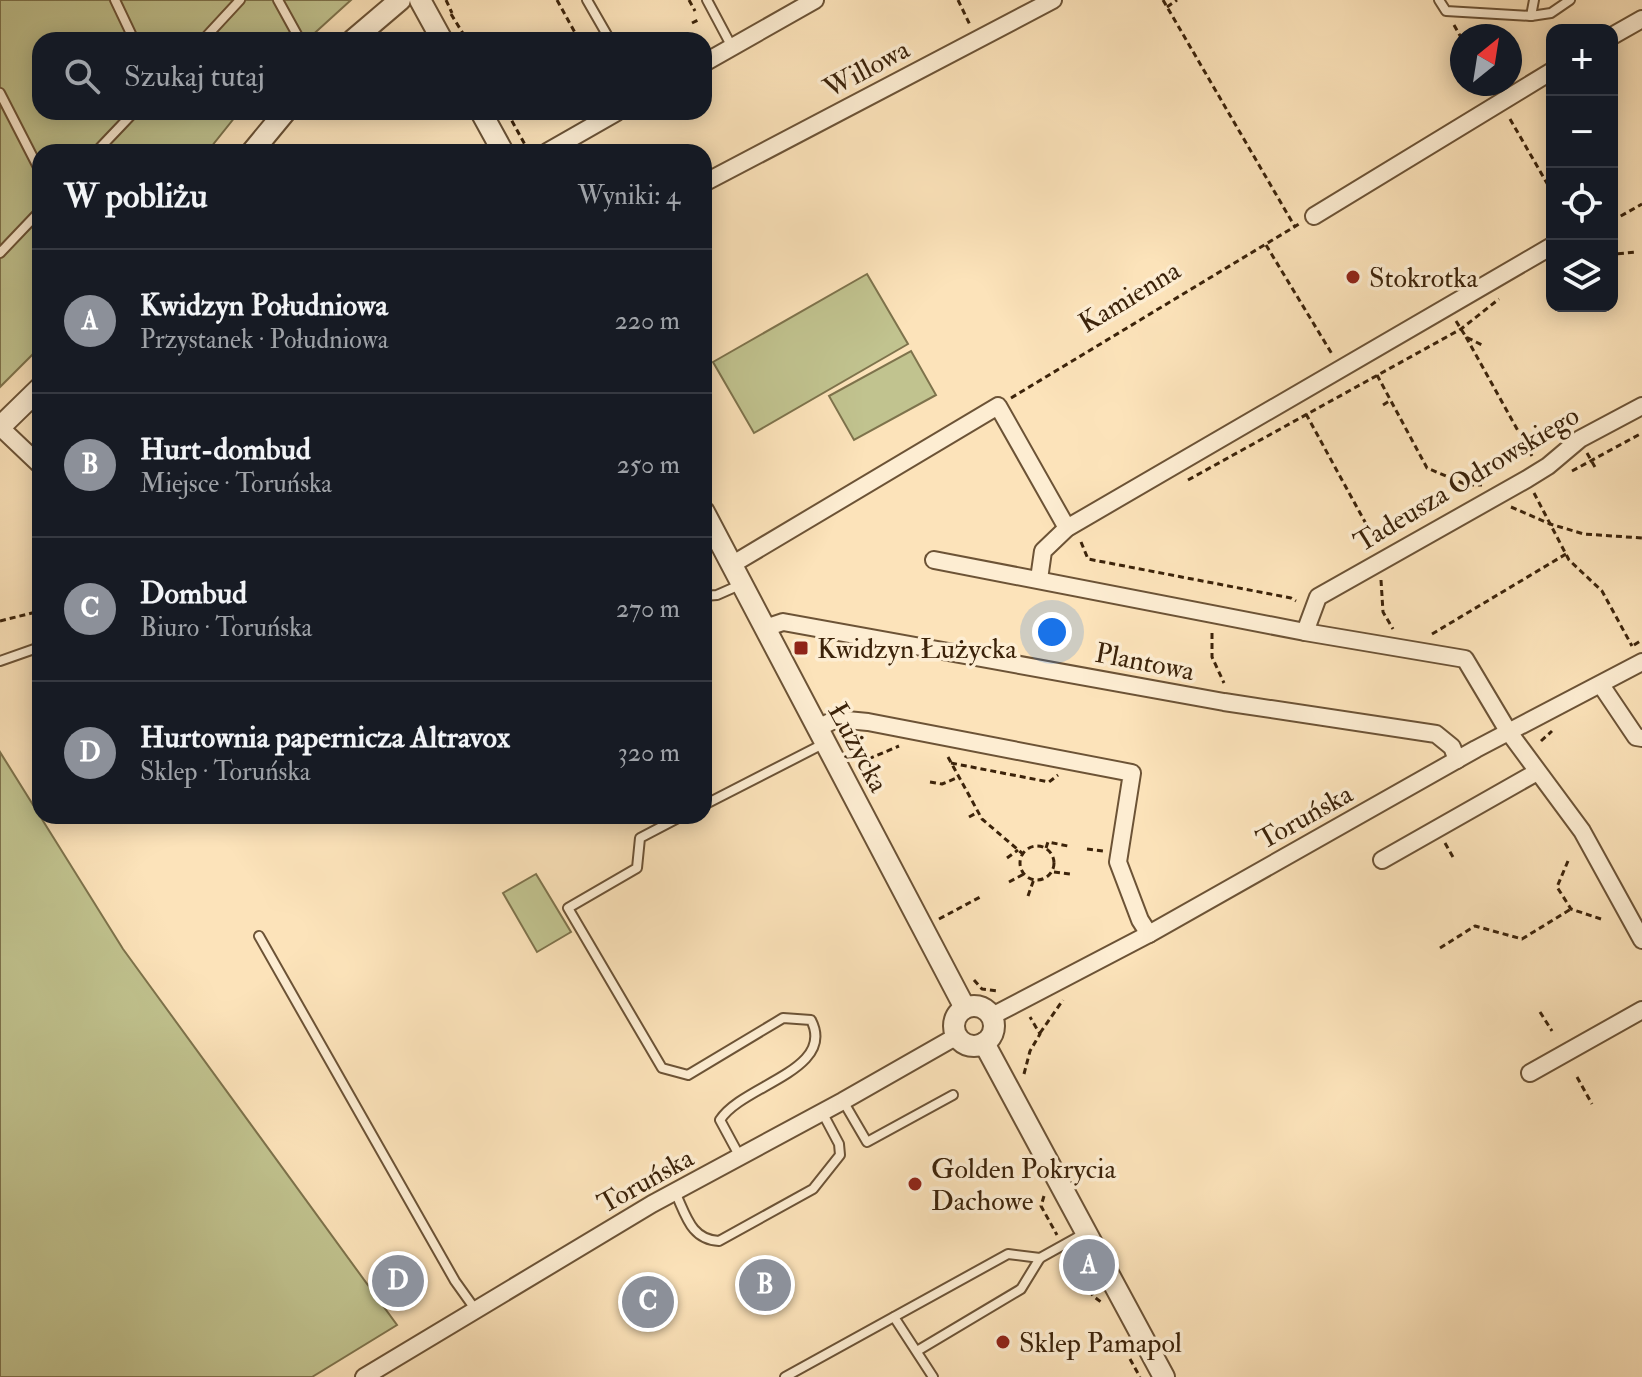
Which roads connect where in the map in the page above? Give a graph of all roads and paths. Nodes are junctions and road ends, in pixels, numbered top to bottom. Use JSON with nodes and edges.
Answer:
{"nodes":[{"id":1,"x":115,"y":0,"type":"edge"},
{"id":2,"x":240,"y":0,"type":"edge"},
{"id":3,"x":278,"y":0,"type":"edge"},
{"id":4,"x":400,"y":0,"type":"edge"},
{"id":5,"x":420,"y":0,"type":"edge"},
{"id":6,"x":446,"y":0,"type":"edge"},
{"id":7,"x":557,"y":0,"type":"edge"},
{"id":8,"x":587,"y":0,"type":"edge"},
{"id":9,"x":689,"y":0,"type":"edge"},
{"id":10,"x":707,"y":0,"type":"edge"},
{"id":11,"x":815,"y":0,"type":"edge"},
{"id":12,"x":958,"y":0,"type":"edge"},
{"id":13,"x":1053,"y":0,"type":"edge"},
{"id":14,"x":1163,"y":0,"type":"edge"},
{"id":15,"x":1177,"y":0,"type":"edge"},
{"id":16,"x":1439,"y":0,"type":"edge"},
{"id":17,"x":1487,"y":0,"type":"edge"},
{"id":18,"x":1534,"y":0,"type":"edge"},
{"id":19,"x":1570,"y":0,"type":"edge"},
{"id":20,"x":1167,"y":7,"type":"junction"},
{"id":21,"x":1485,"y":11,"type":"junction"},
{"id":22,"x":452,"y":13,"type":"dead end"},
{"id":23,"x":566,"y":16,"type":"junction"},
{"id":24,"x":1531,"y":16,"type":"junction"},
{"id":25,"x":700,"y":19,"type":"junction"},
{"id":26,"x":1642,"y":19,"type":"edge"},
{"id":27,"x":559,"y":20,"type":"dead end"},
{"id":28,"x":692,"y":23,"type":"dead end"},
{"id":29,"x":704,"y":27,"type":"dead end"},
{"id":30,"x":130,"y":32,"type":"edge"},
{"id":31,"x":210,"y":32,"type":"edge"},
{"id":32,"x":296,"y":32,"type":"edge"},
{"id":33,"x":362,"y":32,"type":"edge"},
{"id":34,"x":438,"y":32,"type":"edge"},
{"id":35,"x":575,"y":32,"type":"edge"},
{"id":36,"x":605,"y":32,"type":"edge"},
{"id":37,"x":974,"y":33,"type":"dead end"},
{"id":38,"x":1618,"y":33,"type":"edge"},
{"id":39,"x":732,"y":47,"type":"junction"},
{"id":40,"x":712,"y":58,"type":"edge"},
{"id":41,"x":1546,"y":74,"type":"edge"},
{"id":42,"x":0,"y":93,"type":"edge"},
{"id":43,"x":1500,"y":101,"type":"junction"},
{"id":44,"x":126,"y":120,"type":"edge"},
{"id":45,"x":278,"y":120,"type":"edge"},
{"id":46,"x":485,"y":120,"type":"edge"},
{"id":47,"x":511,"y":120,"type":"edge"},
{"id":48,"x":603,"y":120,"type":"edge"},
{"id":49,"x":104,"y":144,"type":"edge"},
{"id":50,"x":259,"y":144,"type":"edge"},
{"id":51,"x":499,"y":144,"type":"edge"},
{"id":52,"x":525,"y":144,"type":"edge"},
{"id":53,"x":561,"y":144,"type":"edge"},
{"id":54,"x":32,"y":155,"type":"edge"},
{"id":55,"x":712,"y":179,"type":"edge"},
{"id":56,"x":1546,"y":182,"type":"edge"},
{"id":57,"x":1642,"y":204,"type":"edge"},
{"id":58,"x":1314,"y":216,"type":"joint"},
{"id":59,"x":1618,"y":218,"type":"edge"},
{"id":60,"x":32,"y":219,"type":"edge"},
{"id":61,"x":1295,"y":227,"type":"junction"},
{"id":62,"x":1266,"y":245,"type":"junction"},
{"id":63,"x":1546,"y":250,"type":"edge"},
{"id":64,"x":1637,"y":252,"type":"dead end"},
{"id":65,"x":0,"y":253,"type":"edge"},
{"id":66,"x":1618,"y":254,"type":"edge"},
{"id":67,"x":1448,"y":307,"type":"junction"},
{"id":68,"x":1461,"y":329,"type":"junction"},
{"id":69,"x":1466,"y":337,"type":"junction"},
{"id":70,"x":1482,"y":345,"type":"dead end"},
{"id":71,"x":1340,"y":369,"type":"junction"},
{"id":72,"x":1377,"y":375,"type":"junction"},
{"id":73,"x":32,"y":396,"type":"edge"},
{"id":74,"x":1391,"y":400,"type":"junction"},
{"id":75,"x":1383,"y":405,"type":"dead end"},
{"id":76,"x":998,"y":406,"type":"junction"},
{"id":77,"x":1642,"y":406,"type":"edge"},
{"id":78,"x":1306,"y":414,"type":"junction"},
{"id":79,"x":0,"y":427,"type":"edge"},
{"id":80,"x":1320,"y":440,"type":"junction"},
{"id":81,"x":1314,"y":443,"type":"dead end"},
{"id":82,"x":1621,"y":444,"type":"dead end"},
{"id":83,"x":1625,"y":451,"type":"dead end"},
{"id":84,"x":32,"y":457,"type":"edge"},
{"id":85,"x":1536,"y":464,"type":"dead end"},
{"id":86,"x":1337,"y":470,"type":"junction"},
{"id":87,"x":1331,"y":473,"type":"dead end"},
{"id":88,"x":1527,"y":479,"type":"junction"},
{"id":89,"x":1182,"y":483,"type":"dead end"},
{"id":90,"x":1354,"y":500,"type":"junction"},
{"id":91,"x":1503,"y":501,"type":"junction"},
{"id":92,"x":1347,"y":503,"type":"dead end"},
{"id":93,"x":1550,"y":524,"type":"junction"},
{"id":94,"x":712,"y":526,"type":"edge"},
{"id":95,"x":1067,"y":528,"type":"junction"},
{"id":96,"x":1370,"y":531,"type":"junction"},
{"id":97,"x":1365,"y":534,"type":"dead end"},
{"id":98,"x":1086,"y":537,"type":"dead end"},
{"id":99,"x":1642,"y":538,"type":"edge"},
{"id":100,"x":1377,"y":549,"type":"dead end"},
{"id":101,"x":1566,"y":554,"type":"junction"},
{"id":102,"x":934,"y":560,"type":"dead end"},
{"id":103,"x":733,"y":564,"type":"junction"},
{"id":104,"x":1039,"y":579,"type":"junction"},
{"id":105,"x":1369,"y":583,"type":"dead end"},
{"id":106,"x":743,"y":584,"type":"junction"},
{"id":107,"x":712,"y":595,"type":"edge"},
{"id":108,"x":1315,"y":605,"type":"junction"},
{"id":109,"x":32,"y":613,"type":"edge"},
{"id":110,"x":1217,"y":613,"type":"junction"},
{"id":111,"x":0,"y":621,"type":"edge"},
{"id":112,"x":765,"y":628,"type":"junction"},
{"id":113,"x":1382,"y":629,"type":"dead end"},
{"id":114,"x":1305,"y":632,"type":"junction"},
{"id":115,"x":1424,"y":639,"type":"dead end"},
{"id":116,"x":1632,"y":646,"type":"dead end"},
{"id":117,"x":32,"y":650,"type":"edge"},
{"id":118,"x":0,"y":661,"type":"edge"},
{"id":119,"x":1642,"y":662,"type":"edge"},
{"id":120,"x":1601,"y":685,"type":"junction"},
{"id":121,"x":1224,"y":702,"type":"junction"},
{"id":122,"x":1508,"y":731,"type":"junction"},
{"id":123,"x":822,"y":735,"type":"junction"},
{"id":124,"x":1642,"y":738,"type":"edge"},
{"id":125,"x":904,"y":745,"type":"dead end"},
{"id":126,"x":945,"y":749,"type":"dead end"},
{"id":127,"x":1457,"y":760,"type":"junction"},
{"id":128,"x":859,"y":763,"type":"dead end"},
{"id":129,"x":951,"y":763,"type":"junction"},
{"id":130,"x":1064,"y":770,"type":"dead end"},
{"id":131,"x":1537,"y":772,"type":"junction"},
{"id":132,"x":959,"y":777,"type":"junction"},
{"id":133,"x":930,"y":782,"type":"dead end"},
{"id":134,"x":712,"y":800,"type":"edge"},
{"id":135,"x":978,"y":812,"type":"junction"},
{"id":136,"x":969,"y":817,"type":"dead end"},
{"id":137,"x":667,"y":824,"type":"edge"},
{"id":138,"x":1441,"y":837,"type":"dead end"},
{"id":139,"x":1108,"y":841,"type":"dead end"},
{"id":140,"x":1068,"y":846,"type":"dead end"},
{"id":141,"x":1046,"y":848,"type":"junction"},
{"id":142,"x":1087,"y":849,"type":"dead end"},
{"id":143,"x":1020,"y":852,"type":"junction"},
{"id":144,"x":1453,"y":857,"type":"dead end"},
{"id":145,"x":1007,"y":858,"type":"dead end"},
{"id":146,"x":1382,"y":860,"type":"dead end"},
{"id":147,"x":1568,"y":861,"type":"dead end"},
{"id":148,"x":1052,"y":871,"type":"junction"},
{"id":149,"x":1024,"y":874,"type":"junction"},
{"id":150,"x":1070,"y":874,"type":"dead end"},
{"id":151,"x":1034,"y":879,"type":"junction"},
{"id":152,"x":1009,"y":882,"type":"dead end"},
{"id":153,"x":982,"y":896,"type":"dead end"},
{"id":154,"x":1028,"y":896,"type":"dead end"},
{"id":155,"x":1571,"y":909,"type":"junction"},
{"id":156,"x":939,"y":919,"type":"dead end"},
{"id":157,"x":1601,"y":919,"type":"dead end"},
{"id":158,"x":1149,"y":934,"type":"junction"},
{"id":159,"x":259,"y":936,"type":"dead end"},
{"id":160,"x":1642,"y":940,"type":"edge"},
{"id":161,"x":1440,"y":948,"type":"dead end"},
{"id":162,"x":965,"y":1008,"type":"junction"},
{"id":163,"x":1642,"y":1010,"type":"edge"},
{"id":164,"x":1540,"y":1012,"type":"dead end"},
{"id":165,"x":992,"y":1016,"type":"junction"},
{"id":166,"x":1552,"y":1031,"type":"dead end"},
{"id":167,"x":957,"y":1036,"type":"junction"},
{"id":168,"x":984,"y":1043,"type":"junction"},
{"id":169,"x":1530,"y":1073,"type":"dead end"},
{"id":170,"x":1577,"y":1077,"type":"dead end"},
{"id":171,"x":953,"y":1095,"type":"dead end"},
{"id":172,"x":843,"y":1101,"type":"junction"},
{"id":173,"x":1592,"y":1104,"type":"dead end"},
{"id":174,"x":822,"y":1112,"type":"junction"},
{"id":175,"x":740,"y":1157,"type":"junction"},
{"id":176,"x":675,"y":1192,"type":"junction"},
{"id":177,"x":1085,"y":1232,"type":"junction"},
{"id":178,"x":1040,"y":1258,"type":"junction"},
{"id":179,"x":475,"y":1309,"type":"junction"},
{"id":180,"x":894,"y":1317,"type":"junction"},
{"id":181,"x":917,"y":1351,"type":"junction"},
{"id":182,"x":364,"y":1377,"type":"edge"},
{"id":183,"x":785,"y":1377,"type":"edge"},
{"id":184,"x":933,"y":1377,"type":"edge"},
{"id":185,"x":1164,"y":1377,"type":"edge"}],
"edges":[{"from":1,"to":30,"type":"lane"},
{"from":2,"to":31,"type":"lane"},
{"from":3,"to":32,"type":"lane"},
{"from":4,"to":33,"type":"street"},
{"from":5,"to":34,"type":"street"},
{"from":6,"to":22,"type":"path"},
{"from":7,"to":23,"type":"path"},
{"from":8,"to":36,"type":"lane"},
{"from":9,"to":25,"type":"path"},
{"from":10,"to":39,"type":"lane"},
{"from":11,"to":39,"type":"street"},
{"from":12,"to":37,"type":"path"},
{"from":13,"to":55,"type":"street","name":"Willowa"},
{"from":14,"to":20,"type":"path"},
{"from":15,"to":20,"type":"path"},
{"from":16,"to":21,"type":"lane"},
{"from":17,"to":21,"type":"lane"},
{"from":18,"to":24,"type":"lane"},
{"from":19,"to":24,"type":"lane"},
{"from":20,"to":61,"type":"path"},
{"from":21,"to":24,"type":"lane"},
{"from":23,"to":27,"type":"path"},
{"from":23,"to":35,"type":"path"},
{"from":25,"to":28,"type":"path"},
{"from":25,"to":29,"type":"path"},
{"from":26,"to":38,"type":"street"},
{"from":39,"to":40,"type":"street"},
{"from":41,"to":43,"type":"street"},
{"from":42,"to":54,"type":"lane"},
{"from":43,"to":56,"type":"path"},
{"from":43,"to":58,"type":"street"},
{"from":44,"to":49,"type":"lane"},
{"from":45,"to":50,"type":"street"},
{"from":46,"to":51,"type":"street"},
{"from":47,"to":52,"type":"path"},
{"from":48,"to":53,"type":"street"},
{"from":57,"to":59,"type":"path"},
{"from":58,"to":61,"type":"path","name":"Kamienna"},
{"from":60,"to":65,"type":"lane"},
{"from":61,"to":62,"type":"path","name":"Kamienna"},
{"from":62,"to":71,"type":"path"},
{"from":62,"to":76,"type":"path","name":"Kamienna"},
{"from":63,"to":67,"type":"street"},
{"from":64,"to":66,"type":"path"},
{"from":67,"to":68,"type":"path"},
{"from":67,"to":71,"type":"street"},
{"from":68,"to":69,"type":"path"},
{"from":68,"to":72,"type":"path"},
{"from":69,"to":70,"type":"path"},
{"from":69,"to":85,"type":"path"},
{"from":71,"to":95,"type":"street"},
{"from":72,"to":74,"type":"path"},
{"from":72,"to":78,"type":"path"},
{"from":73,"to":79,"type":"street"},
{"from":74,"to":75,"type":"path"},
{"from":74,"to":91,"type":"path"},
{"from":76,"to":95,"type":"street"},
{"from":76,"to":103,"type":"street"},
{"from":77,"to":88,"type":"street","name":"Tadeusza Odrowskiego"},
{"from":78,"to":80,"type":"path"},
{"from":78,"to":89,"type":"path"},
{"from":79,"to":84,"type":"street"},
{"from":80,"to":81,"type":"path"},
{"from":80,"to":86,"type":"path"},
{"from":82,"to":83,"type":"path"},
{"from":86,"to":87,"type":"path"},
{"from":86,"to":90,"type":"path"},
{"from":88,"to":91,"type":"street","name":"Tadeusza Odrowskiego"},
{"from":88,"to":93,"type":"path"},
{"from":90,"to":92,"type":"path"},
{"from":90,"to":96,"type":"path"},
{"from":91,"to":93,"type":"path"},
{"from":91,"to":108,"type":"street","name":"Tadeusza Odrowskiego"},
{"from":93,"to":99,"type":"path"},
{"from":93,"to":101,"type":"path"},
{"from":94,"to":103,"type":"street","name":"Łużycka"},
{"from":95,"to":104,"type":"street"},
{"from":96,"to":97,"type":"path"},
{"from":96,"to":100,"type":"path"},
{"from":98,"to":108,"type":"path"},
{"from":101,"to":115,"type":"path"},
{"from":101,"to":116,"type":"path"},
{"from":102,"to":104,"type":"street"},
{"from":103,"to":106,"type":"street","name":"Łużycka"},
{"from":104,"to":110,"type":"street"},
{"from":105,"to":113,"type":"path"},
{"from":106,"to":107,"type":"lane"},
{"from":106,"to":112,"type":"street","name":"Łużycka"},
{"from":108,"to":114,"type":"street"},
{"from":109,"to":111,"type":"path"},
{"from":110,"to":114,"type":"street"},
{"from":110,"to":121,"type":"path"},
{"from":112,"to":121,"type":"street","name":"Plantowa"},
{"from":112,"to":123,"type":"street","name":"Łużycka"},
{"from":114,"to":122,"type":"street"},
{"from":117,"to":118,"type":"lane"},
{"from":119,"to":120,"type":"street","name":"Toruńska"},
{"from":120,"to":122,"type":"street","name":"Toruńska"},
{"from":120,"to":124,"type":"street"},
{"from":121,"to":127,"type":"street","name":"Plantowa"},
{"from":122,"to":127,"type":"street","name":"Toruńska"},
{"from":122,"to":131,"type":"street"},
{"from":123,"to":134,"type":"lane"},
{"from":123,"to":158,"type":"street"},
{"from":123,"to":162,"type":"street","name":"Łużycka"},
{"from":125,"to":128,"type":"path"},
{"from":126,"to":129,"type":"path"},
{"from":127,"to":158,"type":"street","name":"Toruńska"},
{"from":129,"to":130,"type":"path"},
{"from":129,"to":132,"type":"path"},
{"from":131,"to":146,"type":"street"},
{"from":131,"to":160,"type":"street"},
{"from":132,"to":133,"type":"path"},
{"from":132,"to":135,"type":"path"},
{"from":135,"to":136,"type":"path"},
{"from":135,"to":143,"type":"path"},
{"from":137,"to":175,"type":"lane"},
{"from":138,"to":144,"type":"path"},
{"from":139,"to":142,"type":"path"},
{"from":140,"to":141,"type":"path"},
{"from":141,"to":143,"type":"path"},
{"from":141,"to":148,"type":"path"},
{"from":143,"to":145,"type":"path"},
{"from":143,"to":149,"type":"path"},
{"from":147,"to":155,"type":"path"},
{"from":148,"to":150,"type":"path"},
{"from":148,"to":151,"type":"path"},
{"from":149,"to":151,"type":"path"},
{"from":149,"to":152,"type":"path"},
{"from":151,"to":154,"type":"path"},
{"from":153,"to":156,"type":"path"},
{"from":155,"to":157,"type":"path"},
{"from":155,"to":161,"type":"path"},
{"from":158,"to":165,"type":"street","name":"Toruńska"},
{"from":159,"to":179,"type":"lane"},
{"from":162,"to":165,"type":"street"},
{"from":162,"to":167,"type":"street"},
{"from":163,"to":169,"type":"street"},
{"from":164,"to":166,"type":"path"},
{"from":165,"to":168,"type":"street"},
{"from":167,"to":168,"type":"street"},
{"from":167,"to":172,"type":"street","name":"Toruńska"},
{"from":168,"to":177,"type":"street"},
{"from":170,"to":173,"type":"path"},
{"from":171,"to":172,"type":"lane"},
{"from":172,"to":174,"type":"street","name":"Toruńska"},
{"from":174,"to":175,"type":"street","name":"Toruńska"},
{"from":174,"to":176,"type":"lane"},
{"from":175,"to":176,"type":"street","name":"Toruńska"},
{"from":176,"to":179,"type":"street","name":"Toruńska"},
{"from":177,"to":178,"type":"lane"},
{"from":177,"to":185,"type":"street"},
{"from":178,"to":180,"type":"lane"},
{"from":178,"to":181,"type":"lane"},
{"from":179,"to":182,"type":"street","name":"Toruńska"},
{"from":180,"to":181,"type":"lane"},
{"from":180,"to":183,"type":"lane"},
{"from":181,"to":184,"type":"lane"}]}
